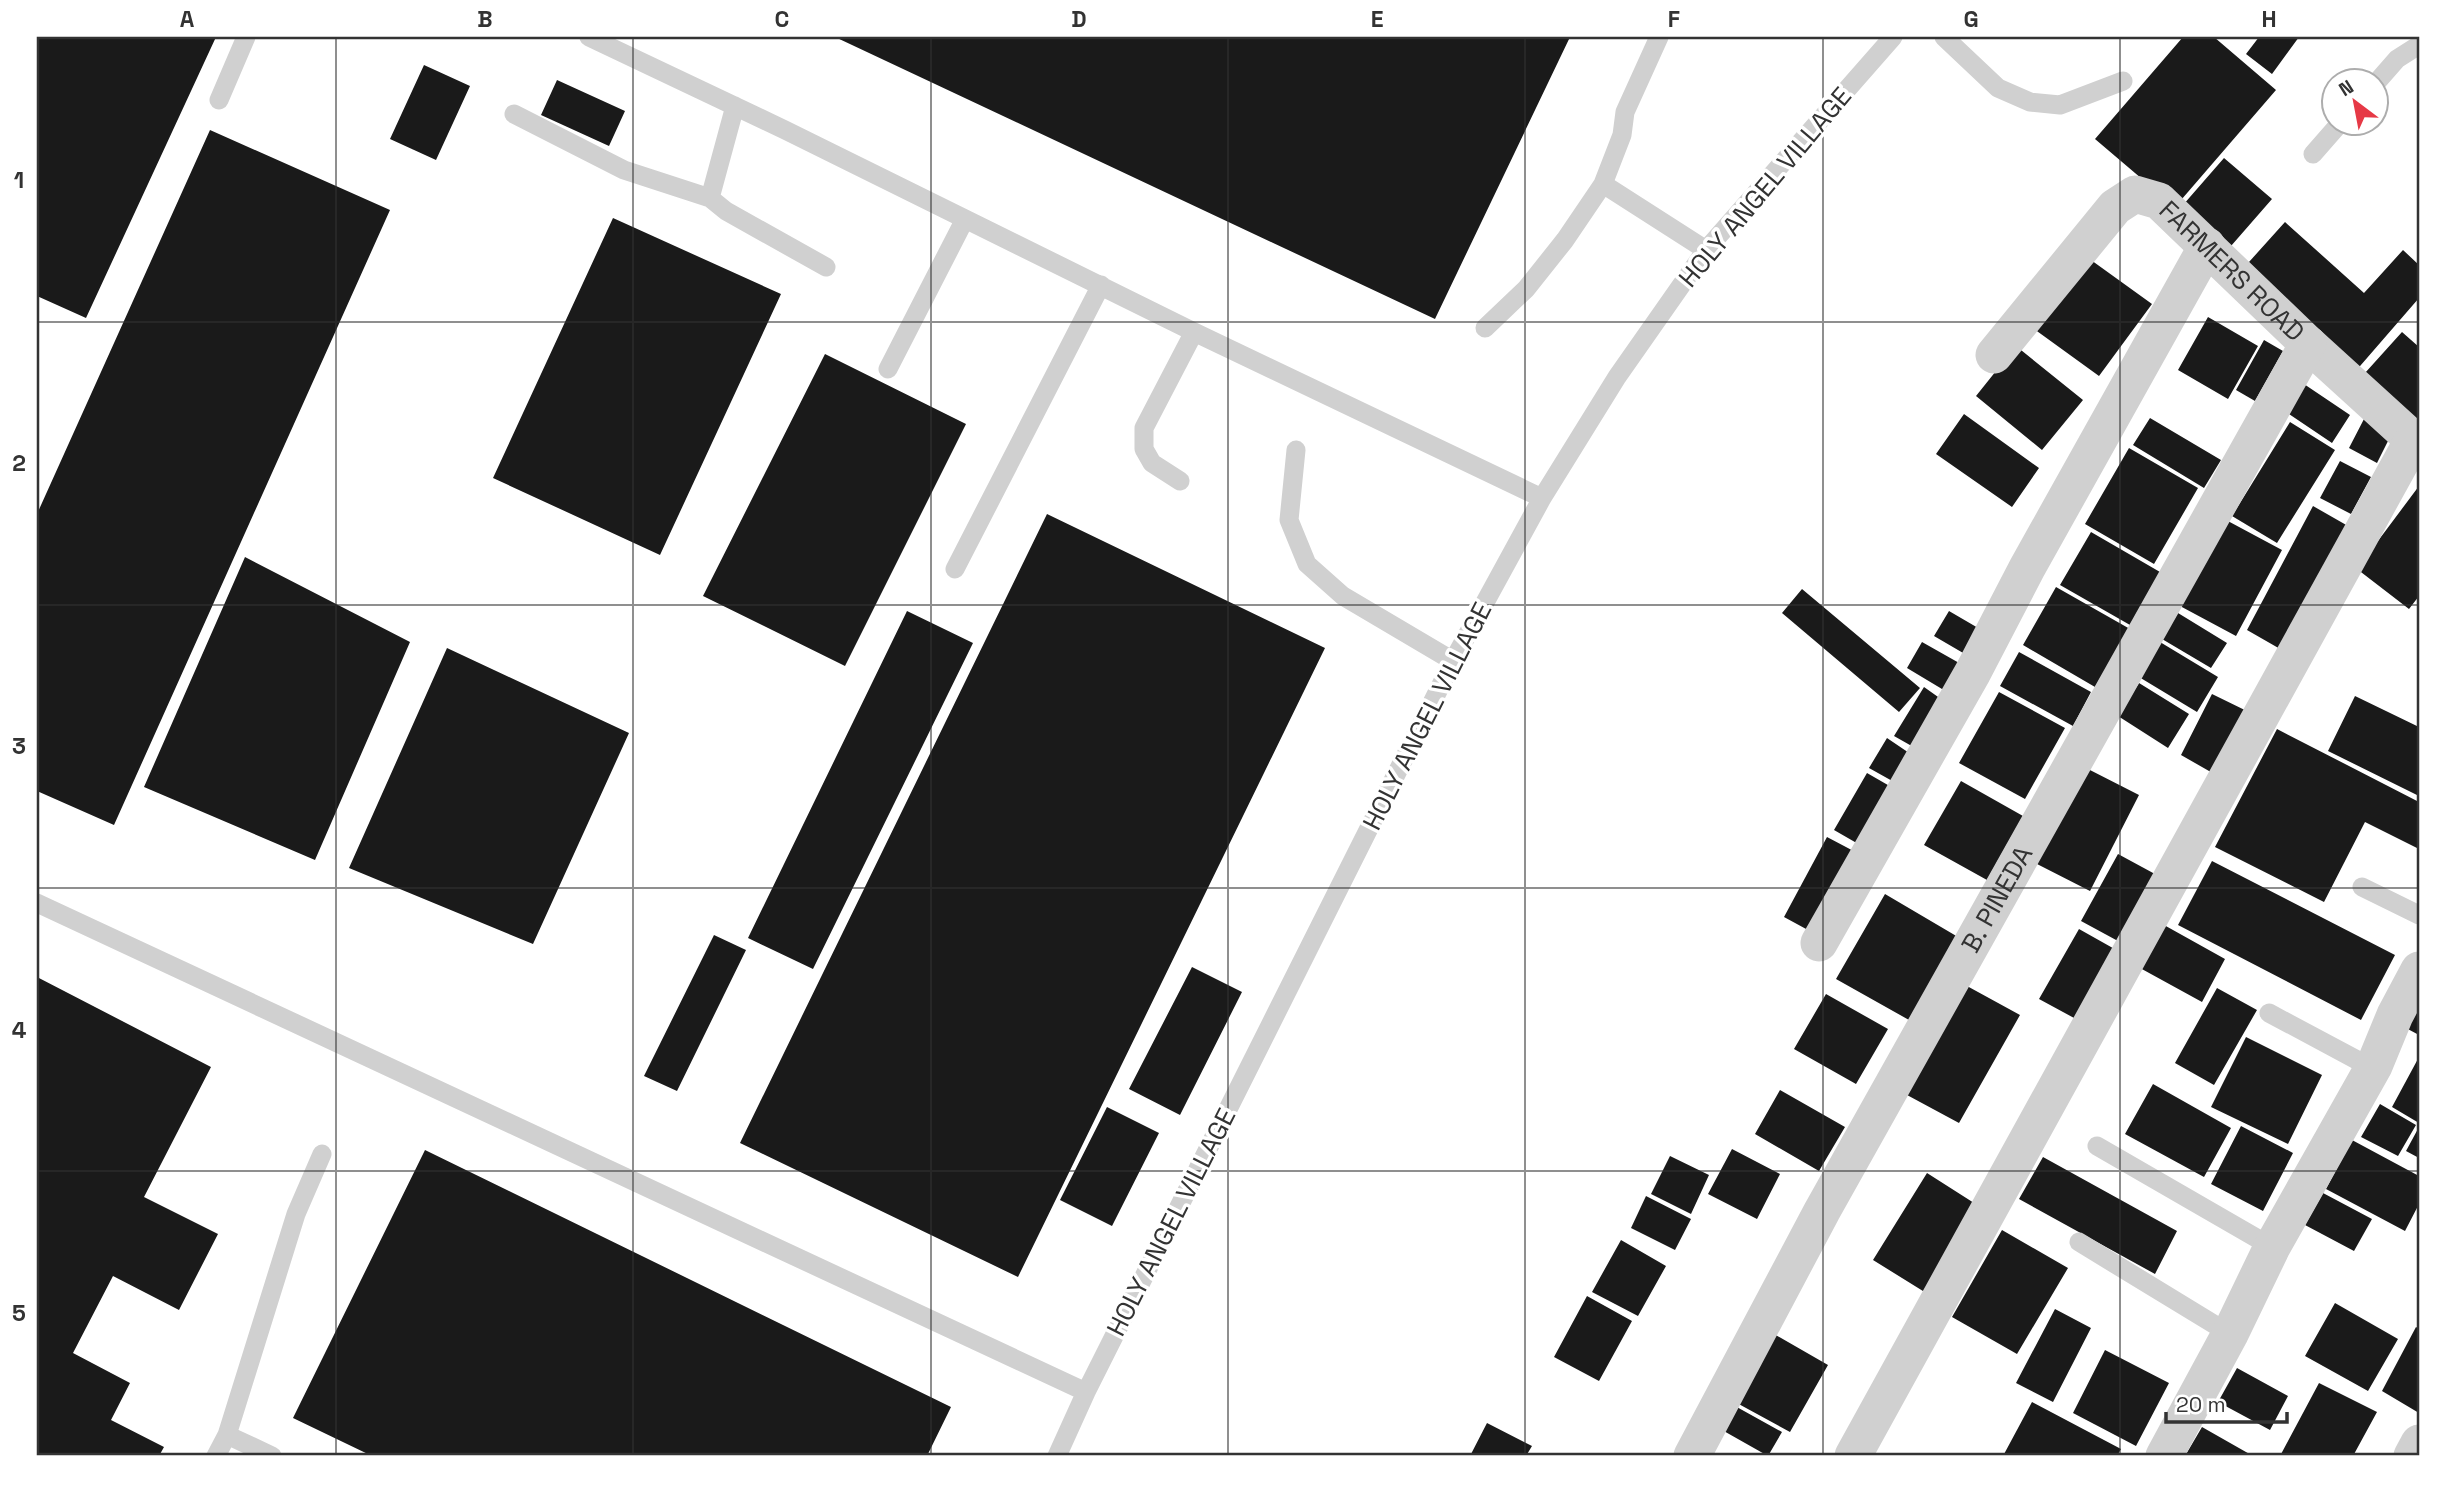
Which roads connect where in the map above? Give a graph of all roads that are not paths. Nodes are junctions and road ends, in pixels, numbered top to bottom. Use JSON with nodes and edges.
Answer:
{"nodes":[{"id":1,"x":246,"y":37,"type":"edge"},
{"id":2,"x":589,"y":37,"type":"edge"},
{"id":3,"x":1660,"y":37,"type":"edge"},
{"id":4,"x":1893,"y":37,"type":"edge"},
{"id":5,"x":1944,"y":37,"type":"edge"},
{"id":6,"x":2419,"y":45,"type":"edge"},
{"id":7,"x":2390,"y":67,"type":"edge"},
{"id":8,"x":2123,"y":81,"type":"dead end"},
{"id":9,"x":219,"y":100,"type":"dead end"},
{"id":10,"x":735,"y":106,"type":"junction"},
{"id":11,"x":514,"y":114,"type":"dead end"},
{"id":12,"x":2329,"y":136,"type":"edge"},
{"id":13,"x":2313,"y":154,"type":"dead end"},
{"id":14,"x":1604,"y":184,"type":"junction"},
{"id":15,"x":710,"y":198,"type":"junction"},
{"id":16,"x":965,"y":219,"type":"junction"},
{"id":17,"x":2207,"y":246,"type":"junction"},
{"id":18,"x":1706,"y":250,"type":"junction"},
{"id":19,"x":826,"y":267,"type":"dead end"},
{"id":20,"x":1101,"y":285,"type":"junction"},
{"id":21,"x":1485,"y":328,"type":"dead end"},
{"id":22,"x":1194,"y":332,"type":"junction"},
{"id":23,"x":2308,"y":344,"type":"junction"},
{"id":24,"x":1994,"y":355,"type":"dead end"},
{"id":25,"x":888,"y":369,"type":"dead end"},
{"id":26,"x":2416,"y":442,"type":"edge"},
{"id":27,"x":1296,"y":450,"type":"dead end"},
{"id":28,"x":1180,"y":481,"type":"dead end"},
{"id":29,"x":1542,"y":498,"type":"junction"},
{"id":30,"x":955,"y":569,"type":"dead end"},
{"id":31,"x":1453,"y":661,"type":"junction"},
{"id":32,"x":2362,"y":887,"type":"dead end"},
{"id":33,"x":37,"y":903,"type":"edge"},
{"id":34,"x":2419,"y":915,"type":"edge"},
{"id":35,"x":1819,"y":943,"type":"dead end"},
{"id":36,"x":2419,"y":970,"type":"edge"},
{"id":37,"x":2269,"y":1013,"type":"dead end"},
{"id":38,"x":2374,"y":1066,"type":"junction"},
{"id":39,"x":2097,"y":1146,"type":"dead end"},
{"id":40,"x":322,"y":1154,"type":"dead end"},
{"id":41,"x":2079,"y":1242,"type":"dead end"},
{"id":42,"x":2272,"y":1247,"type":"junction"},
{"id":43,"x":2230,"y":1334,"type":"junction"},
{"id":44,"x":1086,"y":1392,"type":"junction"},
{"id":45,"x":227,"y":1435,"type":"junction"},
{"id":46,"x":2419,"y":1443,"type":"edge"},
{"id":47,"x":216,"y":1456,"type":"edge"},
{"id":48,"x":272,"y":1456,"type":"edge"},
{"id":49,"x":1057,"y":1456,"type":"edge"},
{"id":50,"x":1692,"y":1456,"type":"edge"},
{"id":51,"x":1853,"y":1456,"type":"edge"},
{"id":52,"x":2164,"y":1456,"type":"edge"},
{"id":53,"x":2413,"y":1456,"type":"edge"}],
"edges":[{"from":1,"to":9,"type":"lane"},
{"from":2,"to":10,"type":"lane"},
{"from":3,"to":14,"type":"lane"},
{"from":4,"to":18,"type":"lane","name":"HOLY ANGEL VILLAGE"},
{"from":5,"to":8,"type":"lane"},
{"from":6,"to":7,"type":"lane"},
{"from":10,"to":15,"type":"lane"},
{"from":10,"to":16,"type":"lane"},
{"from":11,"to":15,"type":"lane"},
{"from":12,"to":13,"type":"lane"},
{"from":14,"to":18,"type":"lane"},
{"from":14,"to":21,"type":"lane"},
{"from":15,"to":19,"type":"lane"},
{"from":16,"to":20,"type":"lane"},
{"from":16,"to":25,"type":"lane"},
{"from":17,"to":23,"type":"street","name":"FARMERS ROAD"},
{"from":17,"to":24,"type":"street","name":"FARMERS ROAD"},
{"from":17,"to":35,"type":"street"},
{"from":18,"to":29,"type":"lane","name":"HOLY ANGEL VILLAGE"},
{"from":20,"to":22,"type":"lane"},
{"from":20,"to":30,"type":"lane"},
{"from":22,"to":28,"type":"lane"},
{"from":22,"to":29,"type":"lane"},
{"from":23,"to":26,"type":"street","name":"FARMERS ROAD"},
{"from":23,"to":50,"type":"street","name":"B. PINEDA"},
{"from":26,"to":51,"type":"street"},
{"from":27,"to":31,"type":"lane"},
{"from":29,"to":31,"type":"lane","name":"HOLY ANGEL VILLAGE"},
{"from":31,"to":44,"type":"lane","name":"HOLY ANGEL VILLAGE"},
{"from":32,"to":34,"type":"lane"},
{"from":33,"to":44,"type":"lane"},
{"from":36,"to":38,"type":"street"},
{"from":37,"to":38,"type":"lane"},
{"from":38,"to":42,"type":"street"},
{"from":39,"to":42,"type":"lane"},
{"from":40,"to":45,"type":"lane"},
{"from":41,"to":43,"type":"lane"},
{"from":42,"to":43,"type":"street"},
{"from":43,"to":52,"type":"street"},
{"from":44,"to":49,"type":"lane","name":"HOLY ANGEL VILLAGE"},
{"from":45,"to":47,"type":"lane"},
{"from":45,"to":48,"type":"lane"},
{"from":46,"to":53,"type":"street"}]}
